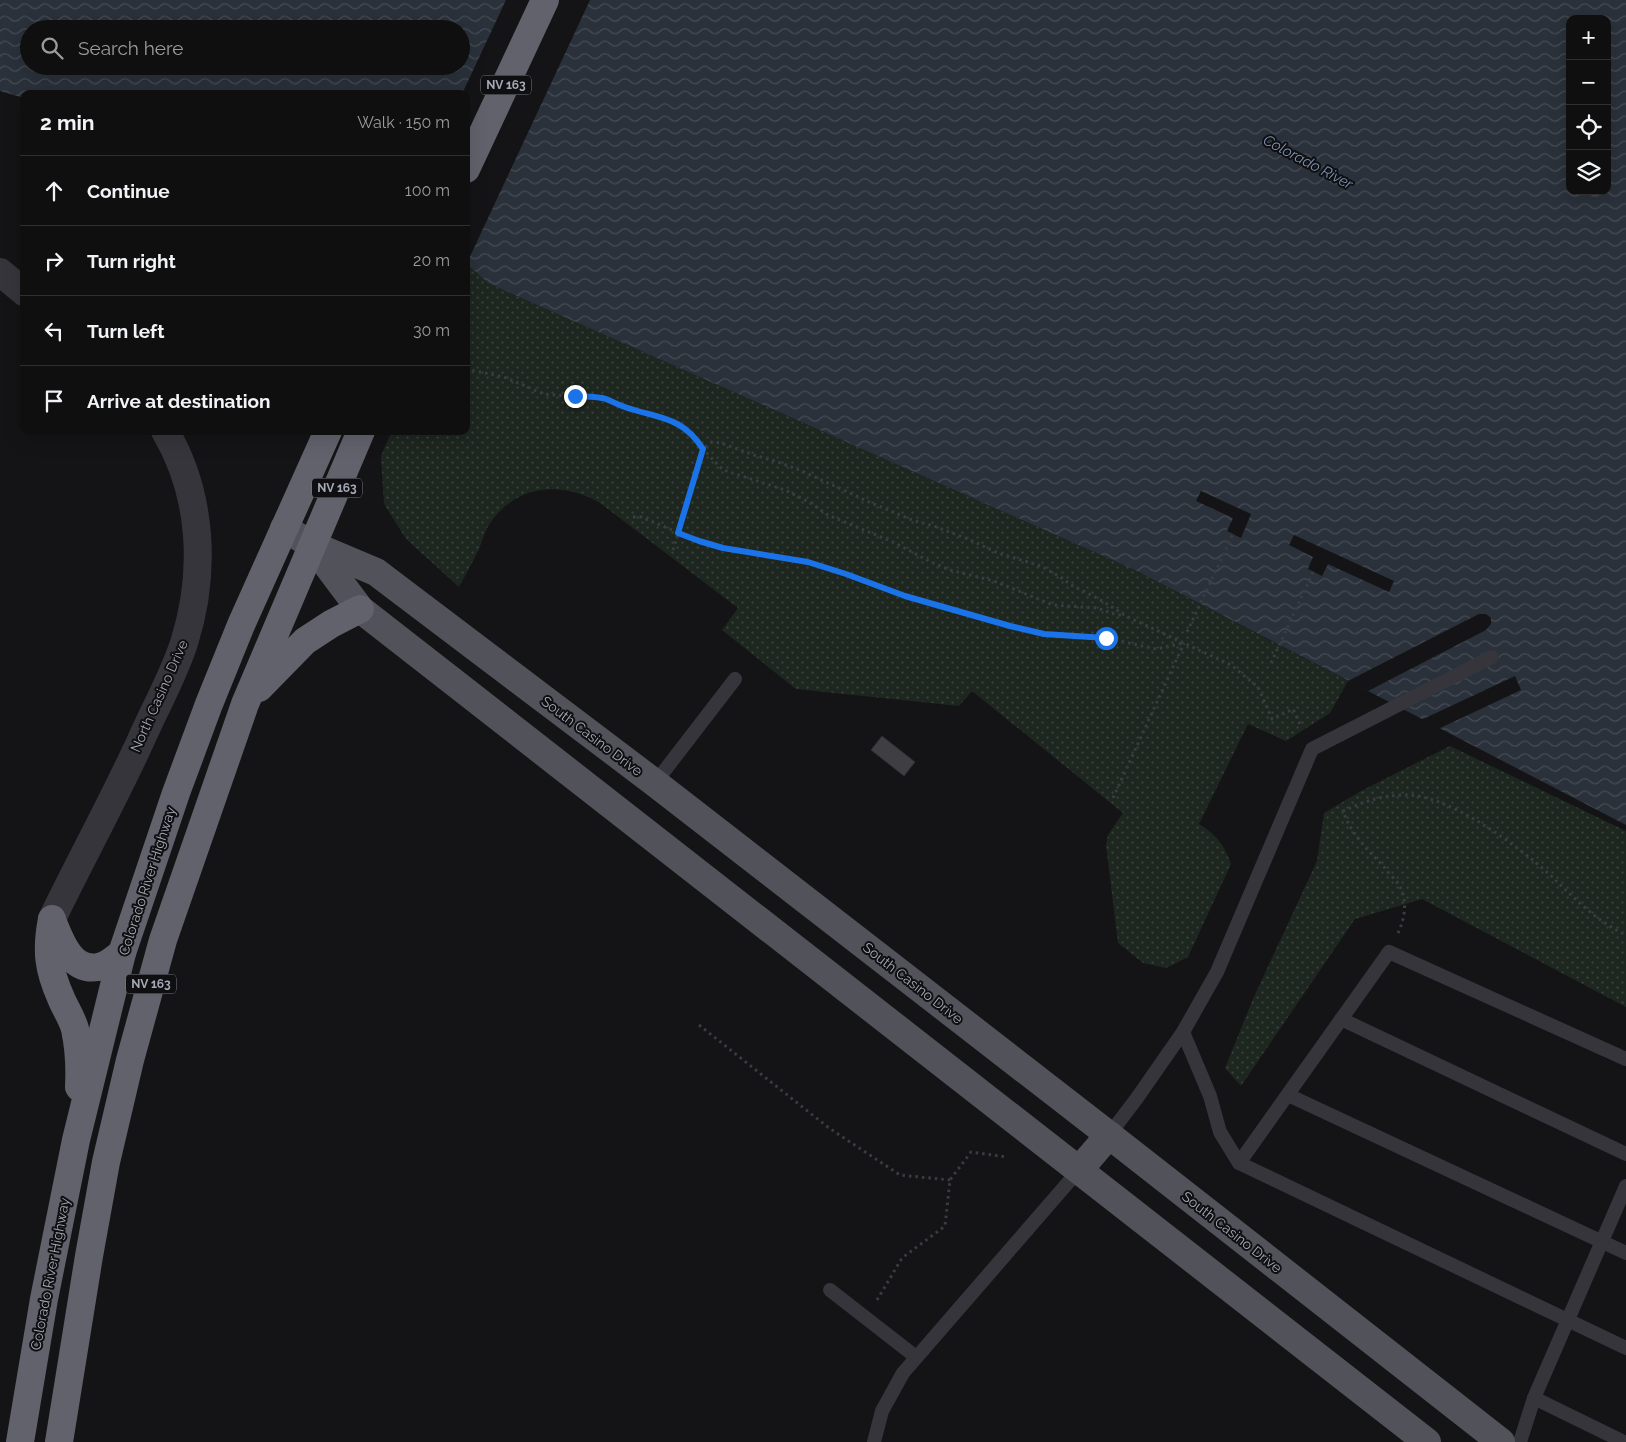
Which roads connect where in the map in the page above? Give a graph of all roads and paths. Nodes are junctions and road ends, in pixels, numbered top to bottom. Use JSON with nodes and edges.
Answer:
{"nodes":[{"id":1,"x":545,"y":0,"type":"edge"},
{"id":2,"x":470,"y":160,"type":"edge"},
{"id":3,"x":0,"y":272,"type":"edge"},
{"id":4,"x":20,"y":289,"type":"edge"},
{"id":5,"x":470,"y":370,"type":"edge"},
{"id":6,"x":167,"y":435,"type":"edge"},
{"id":7,"x":326,"y":435,"type":"edge"},
{"id":8,"x":359,"y":435,"type":"edge"},
{"id":9,"x":703,"y":449,"type":"junction"},
{"id":10,"x":634,"y":517,"type":"dead end"},
{"id":11,"x":284,"y":528,"type":"junction"},
{"id":12,"x":678,"y":533,"type":"junction"},
{"id":13,"x":1233,"y":534,"type":"dead end"},
{"id":14,"x":312,"y":545,"type":"junction"},
{"id":15,"x":674,"y":550,"type":"dead end"},
{"id":16,"x":1314,"y":572,"type":"dead end"},
{"id":17,"x":360,"y":609,"type":"junction"},
{"id":18,"x":1126,"y":616,"type":"junction"},
{"id":19,"x":1188,"y":632,"type":"dead end"},
{"id":20,"x":1184,"y":642,"type":"junction"},
{"id":21,"x":1492,"y":657,"type":"dead end"},
{"id":22,"x":1271,"y":663,"type":"dead end"},
{"id":23,"x":735,"y":679,"type":"dead end"},
{"id":24,"x":245,"y":704,"type":"junction"},
{"id":25,"x":1301,"y":726,"type":"dead end"},
{"id":26,"x":654,"y":783,"type":"junction"},
{"id":27,"x":1113,"y":798,"type":"dead end"},
{"id":28,"x":52,"y":919,"type":"junction"},
{"id":29,"x":1626,"y":935,"type":"edge"},
{"id":30,"x":1389,"y":952,"type":"junction"},
{"id":31,"x":122,"y":953,"type":"junction"},
{"id":32,"x":1341,"y":1019,"type":"junction"},
{"id":33,"x":699,"y":1025,"type":"dead end"},
{"id":34,"x":1183,"y":1032,"type":"junction"},
{"id":35,"x":1626,"y":1058,"type":"edge"},
{"id":36,"x":1288,"y":1095,"type":"junction"},
{"id":37,"x":1109,"y":1135,"type":"junction"},
{"id":38,"x":76,"y":1140,"type":"junction"},
{"id":39,"x":1626,"y":1154,"type":"edge"},
{"id":40,"x":1007,"y":1157,"type":"dead end"},
{"id":41,"x":1239,"y":1163,"type":"junction"},
{"id":42,"x":1079,"y":1170,"type":"junction"},
{"id":43,"x":950,"y":1180,"type":"junction"},
{"id":44,"x":1626,"y":1186,"type":"edge"},
{"id":45,"x":1601,"y":1242,"type":"junction"},
{"id":46,"x":1626,"y":1253,"type":"edge"},
{"id":47,"x":830,"y":1290,"type":"dead end"},
{"id":48,"x":867,"y":1318,"type":"junction"},
{"id":49,"x":1566,"y":1320,"type":"junction"},
{"id":50,"x":1626,"y":1348,"type":"edge"},
{"id":51,"x":916,"y":1357,"type":"junction"},
{"id":52,"x":1534,"y":1398,"type":"junction"},
{"id":53,"x":20,"y":1442,"type":"edge"},
{"id":54,"x":59,"y":1442,"type":"edge"},
{"id":55,"x":874,"y":1442,"type":"edge"},
{"id":56,"x":1427,"y":1442,"type":"edge"},
{"id":57,"x":1501,"y":1442,"type":"edge"},
{"id":58,"x":1520,"y":1442,"type":"edge"},
{"id":59,"x":1624,"y":1442,"type":"edge"}],
"edges":[{"from":1,"to":2,"type":"highway","number":"NV 163"},
{"from":3,"to":4,"type":"street"},
{"from":5,"to":9,"type":"path"},
{"from":6,"to":28,"type":"street","name":"North Casino Drive"},
{"from":7,"to":11,"type":"highway","name":"Colorado River Highway","number":"NV 163"},
{"from":8,"to":14,"type":"highway","number":"NV 163"},
{"from":9,"to":12,"type":"path"},
{"from":9,"to":18,"type":"path"},
{"from":9,"to":18,"type":"path"},
{"from":10,"to":12,"type":"path"},
{"from":11,"to":14,"type":"main road","name":"South Casino Drive"},
{"from":11,"to":31,"type":"highway","name":"Colorado River Highway","number":"NV 163"},
{"from":12,"to":15,"type":"path"},
{"from":12,"to":20,"type":"path"},
{"from":13,"to":19,"type":"path"},
{"from":14,"to":17,"type":"main road","name":"South Casino Drive"},
{"from":14,"to":24,"type":"highway","number":"NV 163"},
{"from":14,"to":26,"type":"main road","name":"South Casino Drive"},
{"from":16,"to":22,"type":"path"},
{"from":17,"to":24,"type":"highway"},
{"from":17,"to":42,"type":"main road","name":"South Casino Drive"},
{"from":18,"to":20,"type":"path"},
{"from":20,"to":25,"type":"path"},
{"from":20,"to":27,"type":"path"},
{"from":21,"to":34,"type":"lane"},
{"from":23,"to":26,"type":"lane"},
{"from":24,"to":54,"type":"highway","number":"NV 163"},
{"from":26,"to":37,"type":"main road","name":"South Casino Drive"},
{"from":28,"to":31,"type":"highway"},
{"from":28,"to":38,"type":"highway"},
{"from":29,"to":30,"type":"path"},
{"from":30,"to":32,"type":"lane"},
{"from":30,"to":35,"type":"lane"},
{"from":31,"to":38,"type":"highway","name":"Colorado River Highway","number":"NV 163"},
{"from":32,"to":36,"type":"lane"},
{"from":32,"to":39,"type":"lane"},
{"from":33,"to":43,"type":"path"},
{"from":34,"to":37,"type":"lane"},
{"from":34,"to":41,"type":"lane"},
{"from":36,"to":41,"type":"lane"},
{"from":36,"to":45,"type":"lane"},
{"from":37,"to":42,"type":"main road"},
{"from":37,"to":57,"type":"main road","name":"South Casino Drive"},
{"from":38,"to":53,"type":"highway","name":"Colorado River Highway","number":"NV 163"},
{"from":40,"to":43,"type":"path"},
{"from":41,"to":49,"type":"lane"},
{"from":42,"to":51,"type":"lane"},
{"from":42,"to":56,"type":"main road","name":"South Casino Drive"},
{"from":43,"to":48,"type":"path"},
{"from":44,"to":45,"type":"lane"},
{"from":45,"to":46,"type":"lane"},
{"from":45,"to":49,"type":"lane"},
{"from":47,"to":48,"type":"lane"},
{"from":48,"to":51,"type":"lane"},
{"from":49,"to":50,"type":"lane"},
{"from":49,"to":52,"type":"lane"},
{"from":51,"to":55,"type":"lane"},
{"from":52,"to":58,"type":"lane"},
{"from":52,"to":59,"type":"lane"}]}
